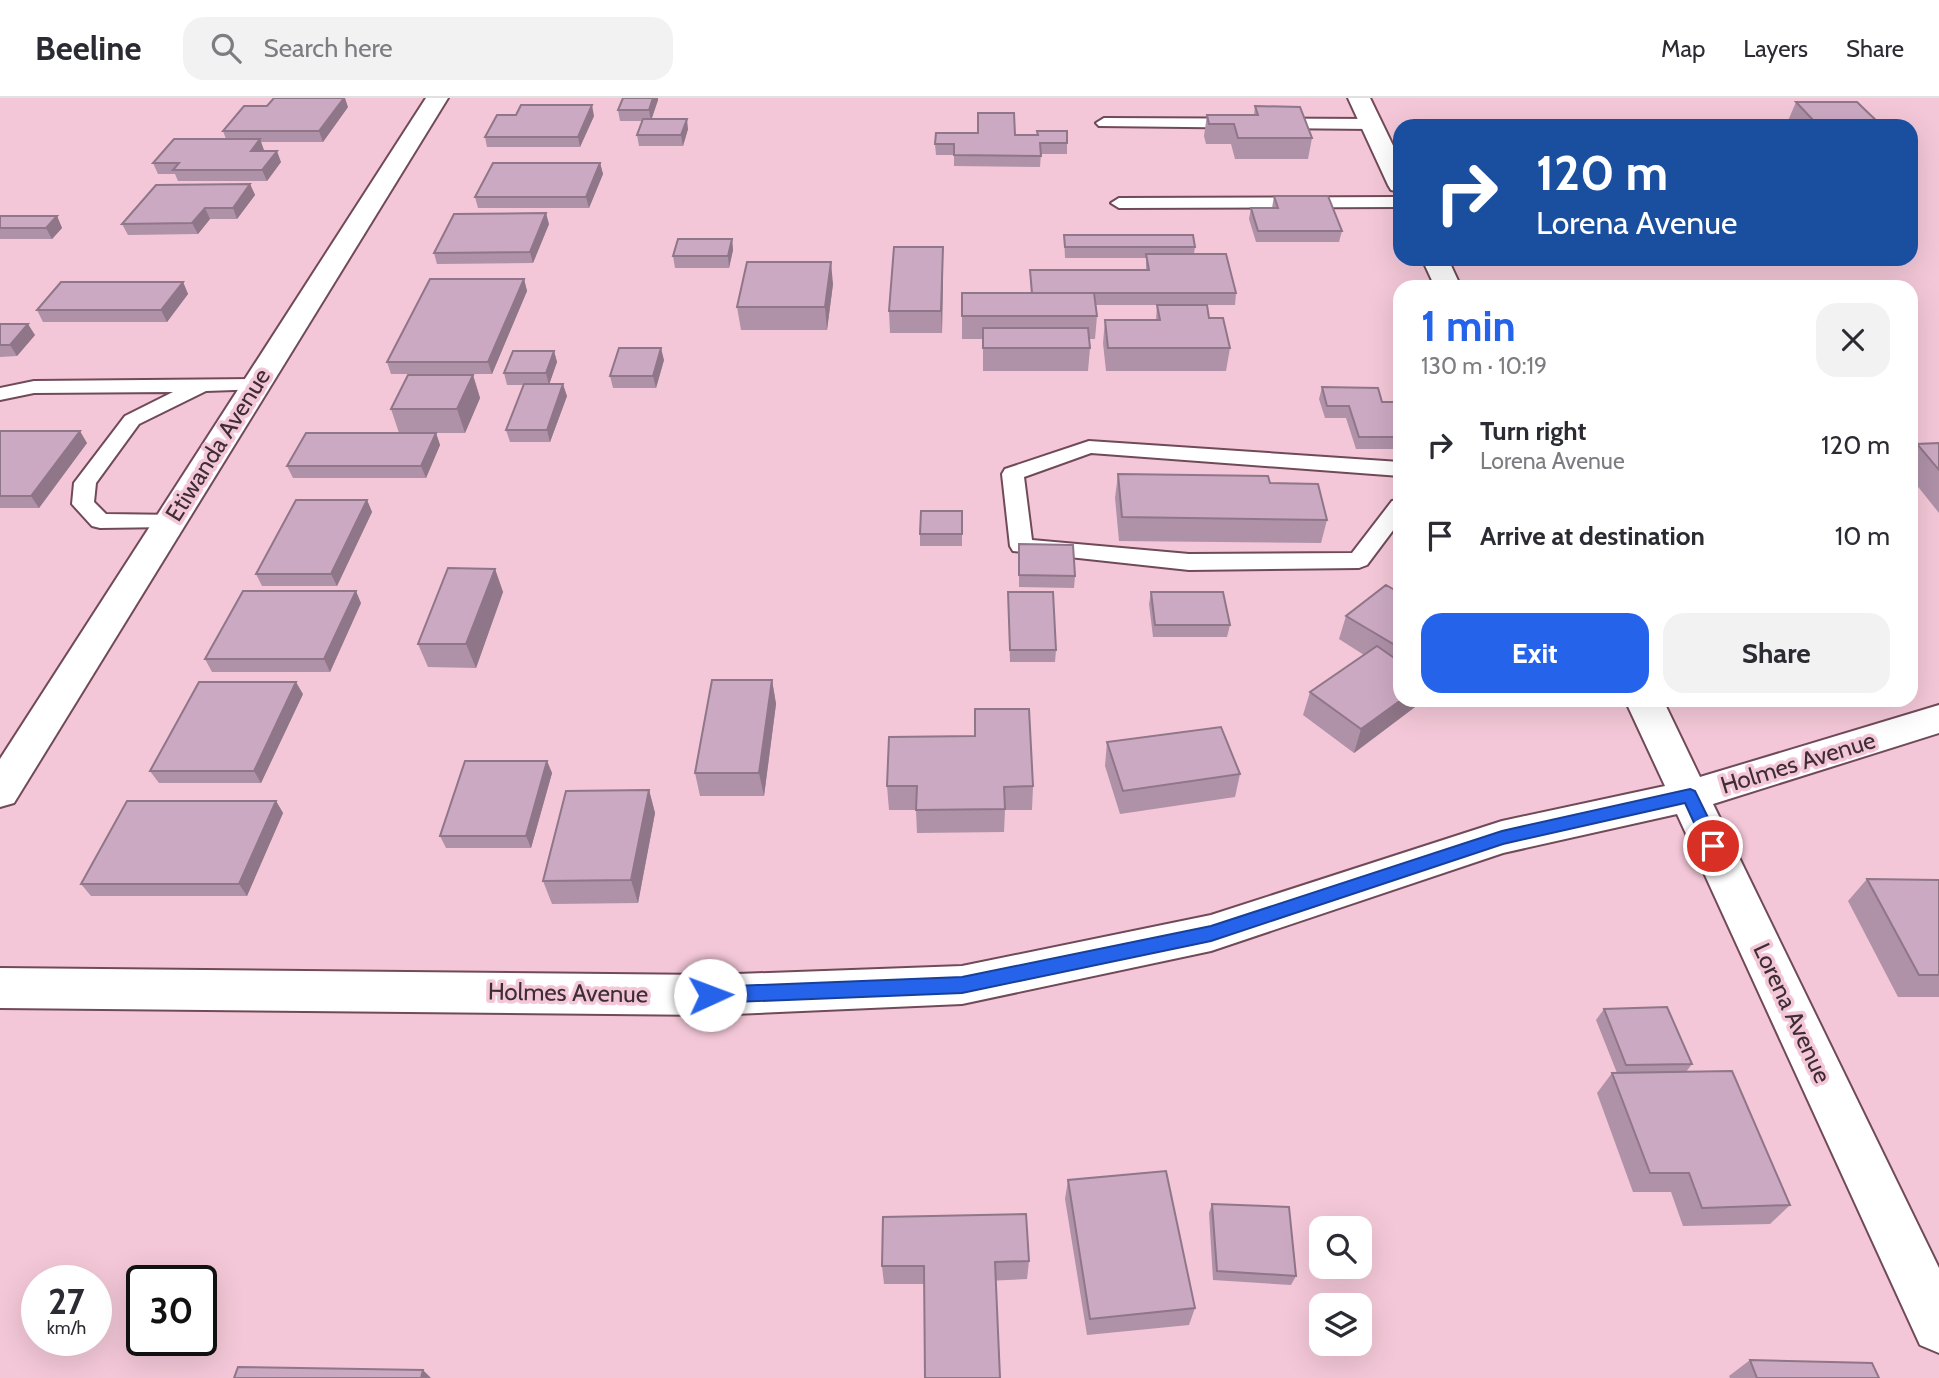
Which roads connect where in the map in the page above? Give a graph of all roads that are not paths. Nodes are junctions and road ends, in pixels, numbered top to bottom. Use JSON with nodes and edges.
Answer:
{"nodes":[{"id":1,"x":437,"y":98,"type":"edge"},
{"id":2,"x":1359,"y":98,"type":"edge"},
{"id":3,"x":1104,"y":123,"type":"dead end"},
{"id":4,"x":1371,"y":124,"type":"junction"},
{"id":5,"x":1393,"y":170,"type":"edge"},
{"id":6,"x":1393,"y":202,"type":"edge"},
{"id":7,"x":1119,"y":203,"type":"dead end"},
{"id":8,"x":256,"y":385,"type":"junction"},
{"id":9,"x":201,"y":386,"type":"junction"},
{"id":10,"x":0,"y":394,"type":"edge"},
{"id":11,"x":1393,"y":469,"type":"edge"},
{"id":12,"x":1393,"y":515,"type":"edge"},
{"id":13,"x":171,"y":520,"type":"junction"},
{"id":14,"x":1647,"y":707,"type":"edge"},
{"id":15,"x":1939,"y":719,"type":"edge"},
{"id":16,"x":0,"y":792,"type":"edge"},
{"id":17,"x":1690,"y":796,"type":"junction"},
{"id":18,"x":0,"y":988,"type":"edge"},
{"id":19,"x":1939,"y":1326,"type":"edge"}],
"edges":[{"from":1,"to":8,"type":"street","name":"Etiwanda Avenue"},
{"from":2,"to":4,"type":"street"},
{"from":3,"to":4,"type":"lane"},
{"from":4,"to":5,"type":"street"},
{"from":6,"to":7,"type":"lane"},
{"from":8,"to":9,"type":"lane"},
{"from":8,"to":13,"type":"street","name":"Etiwanda Avenue"},
{"from":9,"to":10,"type":"lane"},
{"from":9,"to":13,"type":"lane"},
{"from":11,"to":12,"type":"lane"},
{"from":13,"to":16,"type":"street","name":"Etiwanda Avenue"},
{"from":14,"to":17,"type":"street","name":"Lorena Avenue"},
{"from":15,"to":17,"type":"street","name":"Holmes Avenue"},
{"from":17,"to":18,"type":"street","name":"Holmes Avenue"},
{"from":17,"to":19,"type":"street","name":"Lorena Avenue"}]}
